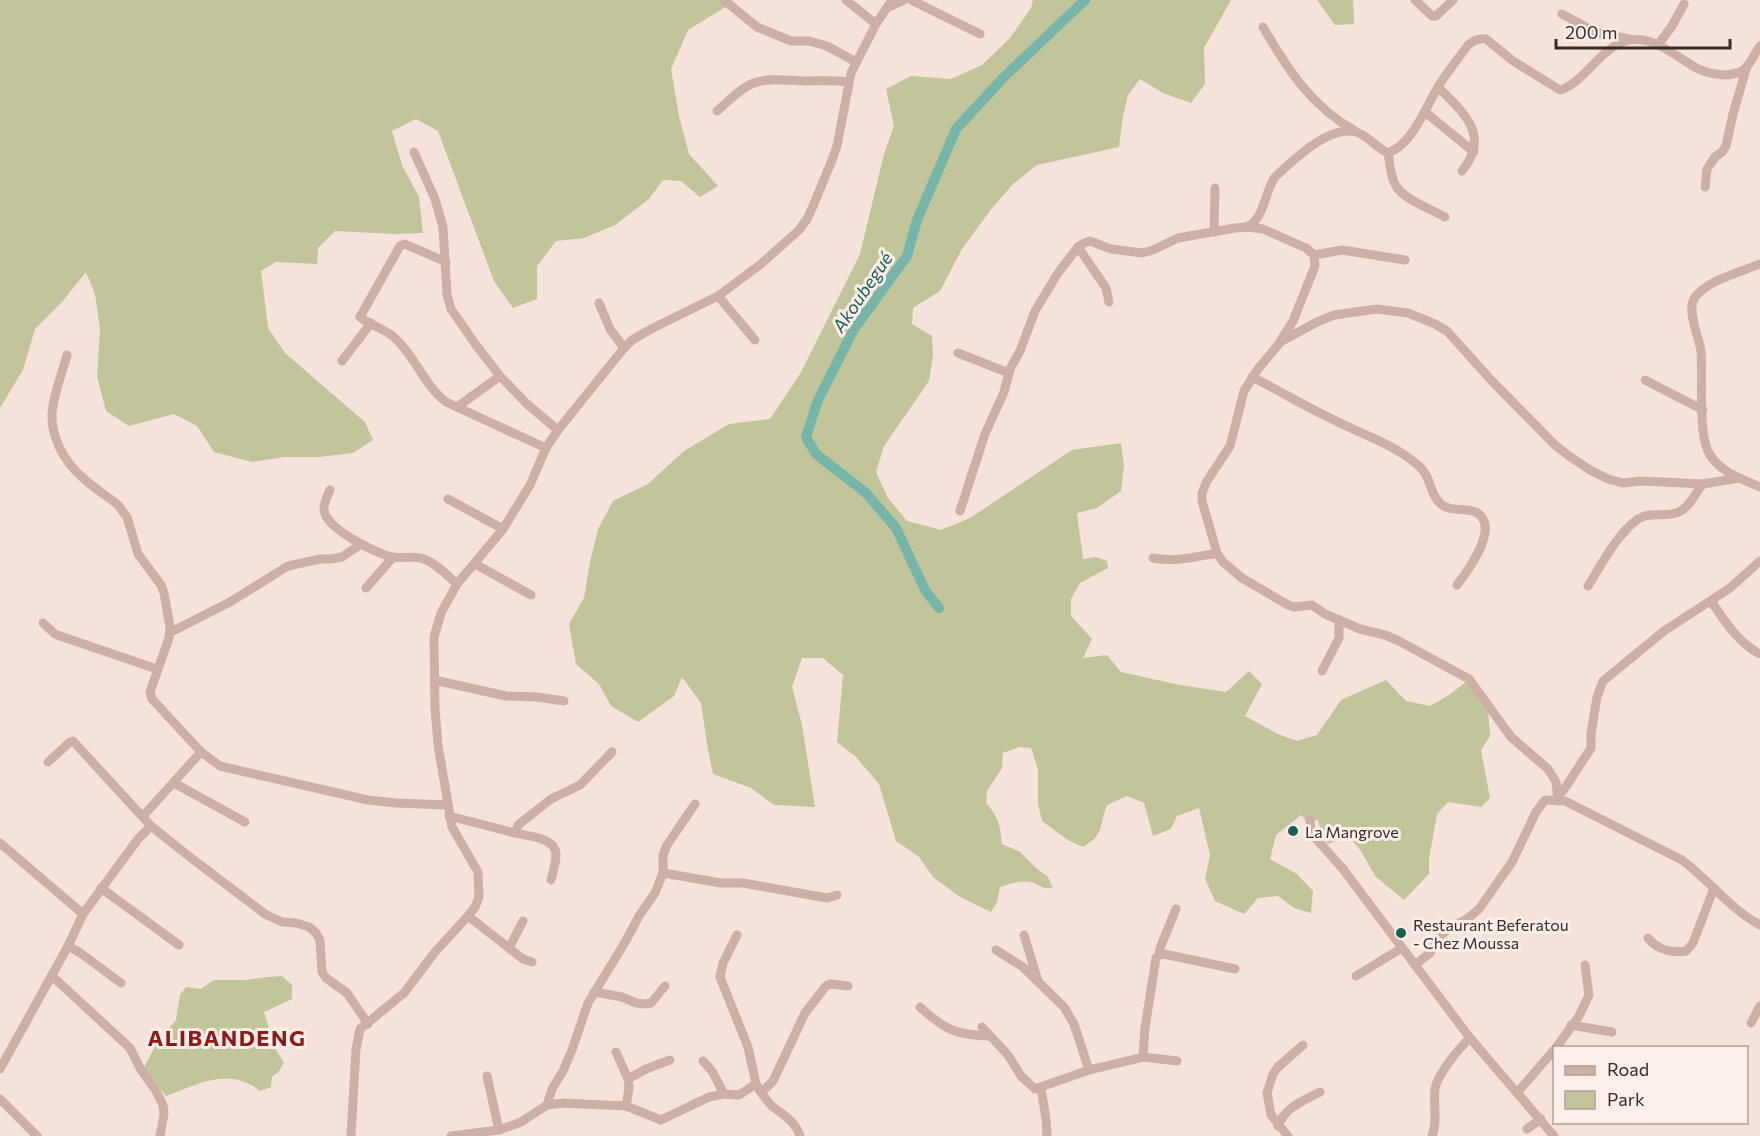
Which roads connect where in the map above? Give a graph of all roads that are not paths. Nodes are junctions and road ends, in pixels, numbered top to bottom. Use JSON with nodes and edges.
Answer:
{"nodes":[{"id":1,"x":724,"y":0,"type":"edge"},
{"id":2,"x":846,"y":0,"type":"edge"},
{"id":3,"x":904,"y":0,"type":"edge"},
{"id":4,"x":910,"y":0,"type":"edge"},
{"id":5,"x":1415,"y":0,"type":"edge"},
{"id":6,"x":1453,"y":0,"type":"edge"},
{"id":7,"x":890,"y":3,"type":"edge"},
{"id":8,"x":1684,"y":4,"type":"dead end"},
{"id":9,"x":1562,"y":14,"type":"dead end"},
{"id":10,"x":876,"y":24,"type":"junction"},
{"id":11,"x":1263,"y":27,"type":"dead end"},
{"id":12,"x":980,"y":34,"type":"dead end"},
{"id":13,"x":1634,"y":40,"type":"junction"},
{"id":14,"x":1658,"y":45,"type":"junction"},
{"id":15,"x":1760,"y":46,"type":"edge"},
{"id":16,"x":856,"y":62,"type":"junction"},
{"id":17,"x":1747,"y":66,"type":"junction"},
{"id":18,"x":848,"y":82,"type":"junction"},
{"id":19,"x":1438,"y":87,"type":"junction"},
{"id":20,"x":717,"y":111,"type":"dead end"},
{"id":21,"x":1425,"y":112,"type":"junction"},
{"id":22,"x":1358,"y":132,"type":"junction"},
{"id":23,"x":414,"y":152,"type":"dead end"},
{"id":24,"x":1474,"y":152,"type":"junction"},
{"id":25,"x":1388,"y":153,"type":"junction"},
{"id":26,"x":1462,"y":171,"type":"dead end"},
{"id":27,"x":1705,"y":187,"type":"dead end"},
{"id":28,"x":1215,"y":188,"type":"dead end"},
{"id":29,"x":1258,"y":217,"type":"junction"},
{"id":30,"x":1445,"y":217,"type":"dead end"},
{"id":31,"x":1247,"y":227,"type":"junction"},
{"id":32,"x":1263,"y":229,"type":"junction"},
{"id":33,"x":1214,"y":232,"type":"junction"},
{"id":34,"x":1078,"y":247,"type":"junction"},
{"id":35,"x":1314,"y":255,"type":"junction"},
{"id":36,"x":1405,"y":260,"type":"dead end"},
{"id":37,"x":446,"y":262,"type":"junction"},
{"id":38,"x":1760,"y":264,"type":"edge"},
{"id":39,"x":718,"y":296,"type":"junction"},
{"id":40,"x":1109,"y":302,"type":"dead end"},
{"id":41,"x":599,"y":303,"type":"dead end"},
{"id":42,"x":1293,"y":321,"type":"junction"},
{"id":43,"x":371,"y":323,"type":"junction"},
{"id":44,"x":1300,"y":331,"type":"junction"},
{"id":45,"x":755,"y":340,"type":"dead end"},
{"id":46,"x":1278,"y":345,"type":"junction"},
{"id":47,"x":624,"y":348,"type":"junction"},
{"id":48,"x":958,"y":353,"type":"dead end"},
{"id":49,"x":68,"y":355,"type":"dead end"},
{"id":50,"x":342,"y":361,"type":"dead end"},
{"id":51,"x":1009,"y":373,"type":"junction"},
{"id":52,"x":500,"y":376,"type":"junction"},
{"id":53,"x":1252,"y":377,"type":"junction"},
{"id":54,"x":1645,"y":380,"type":"dead end"},
{"id":55,"x":456,"y":407,"type":"junction"},
{"id":56,"x":1702,"y":410,"type":"junction"},
{"id":57,"x":558,"y":430,"type":"junction"},
{"id":58,"x":546,"y":448,"type":"junction"},
{"id":59,"x":1739,"y":478,"type":"junction"},
{"id":60,"x":1703,"y":484,"type":"junction"},
{"id":61,"x":1760,"y":487,"type":"edge"},
{"id":62,"x":330,"y":490,"type":"dead end"},
{"id":63,"x":448,"y":499,"type":"dead end"},
{"id":64,"x":960,"y":512,"type":"dead end"},
{"id":65,"x":503,"y":529,"type":"junction"},
{"id":66,"x":361,"y":544,"type":"junction"},
{"id":67,"x":1217,"y":553,"type":"junction"},
{"id":68,"x":393,"y":557,"type":"junction"},
{"id":69,"x":1153,"y":558,"type":"dead end"},
{"id":70,"x":1760,"y":561,"type":"edge"},
{"id":71,"x":475,"y":564,"type":"junction"},
{"id":72,"x":457,"y":585,"type":"junction"},
{"id":73,"x":1457,"y":585,"type":"dead end"},
{"id":74,"x":1588,"y":586,"type":"dead end"},
{"id":75,"x":366,"y":588,"type":"dead end"},
{"id":76,"x":531,"y":595,"type":"dead end"},
{"id":77,"x":1711,"y":601,"type":"junction"},
{"id":78,"x":1339,"y":620,"type":"junction"},
{"id":79,"x":43,"y":623,"type":"dead end"},
{"id":80,"x":171,"y":632,"type":"junction"},
{"id":81,"x":1760,"y":654,"type":"edge"},
{"id":82,"x":157,"y":669,"type":"junction"},
{"id":83,"x":1322,"y":671,"type":"dead end"},
{"id":84,"x":434,"y":680,"type":"junction"},
{"id":85,"x":564,"y":701,"type":"dead end"},
{"id":86,"x":201,"y":752,"type":"junction"},
{"id":87,"x":612,"y":752,"type":"dead end"},
{"id":88,"x":48,"y":762,"type":"dead end"},
{"id":89,"x":174,"y":783,"type":"junction"},
{"id":90,"x":1558,"y":799,"type":"junction"},
{"id":91,"x":695,"y":804,"type":"dead end"},
{"id":92,"x":447,"y":805,"type":"junction"},
{"id":93,"x":143,"y":816,"type":"junction"},
{"id":94,"x":450,"y":816,"type":"junction"},
{"id":95,"x":1310,"y":820,"type":"dead end"},
{"id":96,"x":245,"y":822,"type":"dead end"},
{"id":97,"x":151,"y":826,"type":"junction"},
{"id":98,"x":515,"y":833,"type":"junction"},
{"id":99,"x":0,"y":843,"type":"edge"},
{"id":100,"x":663,"y":873,"type":"junction"},
{"id":101,"x":552,"y":880,"type":"dead end"},
{"id":102,"x":101,"y":888,"type":"junction"},
{"id":103,"x":1714,"y":888,"type":"junction"},
{"id":104,"x":837,"y":895,"type":"dead end"},
{"id":105,"x":1176,"y":909,"type":"dead end"},
{"id":106,"x":83,"y":914,"type":"junction"},
{"id":107,"x":468,"y":916,"type":"junction"},
{"id":108,"x":523,"y":921,"type":"dead end"},
{"id":109,"x":1760,"y":925,"type":"edge"},
{"id":110,"x":737,"y":934,"type":"dead end"},
{"id":111,"x":1024,"y":935,"type":"dead end"},
{"id":112,"x":1648,"y":938,"type":"dead end"},
{"id":113,"x":179,"y":945,"type":"dead end"},
{"id":114,"x":68,"y":946,"type":"junction"},
{"id":115,"x":509,"y":948,"type":"junction"},
{"id":116,"x":1402,"y":948,"type":"junction"},
{"id":117,"x":996,"y":950,"type":"dead end"},
{"id":118,"x":1159,"y":954,"type":"junction"},
{"id":119,"x":532,"y":962,"type":"dead end"},
{"id":120,"x":1415,"y":965,"type":"junction"},
{"id":121,"x":1585,"y":965,"type":"dead end"},
{"id":122,"x":1235,"y":969,"type":"dead end"},
{"id":123,"x":52,"y":976,"type":"junction"},
{"id":124,"x":1356,"y":976,"type":"dead end"},
{"id":125,"x":1038,"y":981,"type":"junction"},
{"id":126,"x":121,"y":983,"type":"dead end"},
{"id":127,"x":665,"y":986,"type":"dead end"},
{"id":128,"x":848,"y":986,"type":"dead end"},
{"id":129,"x":594,"y":992,"type":"junction"},
{"id":130,"x":1760,"y":1006,"type":"edge"},
{"id":131,"x":920,"y":1007,"type":"dead end"},
{"id":132,"x":1751,"y":1023,"type":"dead end"},
{"id":133,"x":368,"y":1024,"type":"junction"},
{"id":134,"x":1571,"y":1025,"type":"junction"},
{"id":135,"x":982,"y":1027,"type":"dead end"},
{"id":136,"x":1612,"y":1032,"type":"dead end"},
{"id":137,"x":990,"y":1036,"type":"junction"},
{"id":138,"x":1470,"y":1038,"type":"junction"},
{"id":139,"x":1303,"y":1045,"type":"dead end"},
{"id":140,"x":1557,"y":1046,"type":"edge"},
{"id":141,"x":1553,"y":1051,"type":"edge"},
{"id":142,"x":616,"y":1052,"type":"dead end"},
{"id":143,"x":1143,"y":1057,"type":"junction"},
{"id":144,"x":669,"y":1060,"type":"dead end"},
{"id":145,"x":703,"y":1061,"type":"dead end"},
{"id":146,"x":1177,"y":1061,"type":"dead end"},
{"id":147,"x":0,"y":1069,"type":"edge"},
{"id":148,"x":1089,"y":1070,"type":"junction"},
{"id":149,"x":487,"y":1076,"type":"dead end"},
{"id":150,"x":628,"y":1078,"type":"junction"},
{"id":151,"x":758,"y":1088,"type":"junction"},
{"id":152,"x":1041,"y":1088,"type":"junction"},
{"id":153,"x":1320,"y":1092,"type":"dead end"},
{"id":154,"x":1517,"y":1093,"type":"junction"},
{"id":155,"x":724,"y":1095,"type":"junction"},
{"id":156,"x":0,"y":1100,"type":"edge"},
{"id":157,"x":547,"y":1105,"type":"junction"},
{"id":158,"x":626,"y":1106,"type":"junction"},
{"id":159,"x":1541,"y":1119,"type":"junction"},
{"id":160,"x":1278,"y":1126,"type":"junction"},
{"id":161,"x":1527,"y":1129,"type":"dead end"},
{"id":162,"x":500,"y":1130,"type":"junction"},
{"id":163,"x":1435,"y":1134,"type":"edge"},
{"id":164,"x":37,"y":1136,"type":"edge"},
{"id":165,"x":160,"y":1136,"type":"edge"},
{"id":166,"x":351,"y":1136,"type":"edge"},
{"id":167,"x":451,"y":1136,"type":"edge"},
{"id":168,"x":800,"y":1136,"type":"edge"},
{"id":169,"x":1047,"y":1136,"type":"edge"},
{"id":170,"x":1287,"y":1136,"type":"edge"},
{"id":171,"x":1554,"y":1136,"type":"edge"}],
"edges":[{"from":1,"to":16,"type":"street"},
{"from":2,"to":10,"type":"street"},
{"from":3,"to":7,"type":"street"},
{"from":4,"to":12,"type":"street"},
{"from":5,"to":6,"type":"street"},
{"from":7,"to":10,"type":"street"},
{"from":8,"to":14,"type":"street"},
{"from":9,"to":13,"type":"street"},
{"from":10,"to":16,"type":"street"},
{"from":11,"to":22,"type":"street"},
{"from":13,"to":14,"type":"street"},
{"from":13,"to":19,"type":"street"},
{"from":14,"to":17,"type":"street"},
{"from":15,"to":17,"type":"street"},
{"from":16,"to":18,"type":"street"},
{"from":17,"to":27,"type":"street"},
{"from":18,"to":20,"type":"street"},
{"from":18,"to":39,"type":"street"},
{"from":19,"to":21,"type":"street"},
{"from":19,"to":24,"type":"street"},
{"from":21,"to":24,"type":"street"},
{"from":21,"to":25,"type":"street"},
{"from":22,"to":25,"type":"street"},
{"from":22,"to":29,"type":"street"},
{"from":23,"to":37,"type":"street"},
{"from":24,"to":26,"type":"street"},
{"from":25,"to":30,"type":"street"},
{"from":28,"to":33,"type":"street"},
{"from":29,"to":31,"type":"street"},
{"from":29,"to":32,"type":"street"},
{"from":31,"to":32,"type":"street"},
{"from":31,"to":33,"type":"street"},
{"from":32,"to":35,"type":"street"},
{"from":33,"to":34,"type":"street"},
{"from":34,"to":40,"type":"street"},
{"from":34,"to":51,"type":"street"},
{"from":35,"to":36,"type":"street"},
{"from":35,"to":42,"type":"street"},
{"from":37,"to":43,"type":"street"},
{"from":37,"to":52,"type":"street"},
{"from":38,"to":56,"type":"street"},
{"from":39,"to":45,"type":"street"},
{"from":39,"to":47,"type":"street"},
{"from":41,"to":47,"type":"street"},
{"from":42,"to":44,"type":"street"},
{"from":42,"to":46,"type":"street"},
{"from":43,"to":50,"type":"street"},
{"from":43,"to":55,"type":"street"},
{"from":44,"to":46,"type":"street"},
{"from":44,"to":60,"type":"street"},
{"from":46,"to":53,"type":"street"},
{"from":47,"to":57,"type":"street"},
{"from":48,"to":51,"type":"street"},
{"from":49,"to":80,"type":"street"},
{"from":51,"to":64,"type":"street"},
{"from":52,"to":55,"type":"street"},
{"from":52,"to":57,"type":"street"},
{"from":53,"to":67,"type":"street"},
{"from":53,"to":73,"type":"street"},
{"from":54,"to":56,"type":"street"},
{"from":55,"to":58,"type":"street"},
{"from":56,"to":59,"type":"street"},
{"from":57,"to":58,"type":"street"},
{"from":58,"to":65,"type":"street"},
{"from":59,"to":60,"type":"street"},
{"from":59,"to":61,"type":"street"},
{"from":60,"to":74,"type":"street"},
{"from":62,"to":66,"type":"street"},
{"from":63,"to":65,"type":"street"},
{"from":65,"to":71,"type":"street"},
{"from":66,"to":68,"type":"street"},
{"from":66,"to":80,"type":"street"},
{"from":67,"to":69,"type":"street"},
{"from":67,"to":78,"type":"street"},
{"from":68,"to":72,"type":"street"},
{"from":68,"to":75,"type":"street"},
{"from":70,"to":77,"type":"street"},
{"from":71,"to":72,"type":"street"},
{"from":71,"to":76,"type":"street"},
{"from":72,"to":84,"type":"street"},
{"from":77,"to":81,"type":"street"},
{"from":77,"to":90,"type":"street"},
{"from":78,"to":83,"type":"street"},
{"from":78,"to":90,"type":"street"},
{"from":79,"to":82,"type":"street"},
{"from":80,"to":82,"type":"street"},
{"from":82,"to":86,"type":"street"},
{"from":84,"to":85,"type":"street"},
{"from":84,"to":92,"type":"street"},
{"from":86,"to":89,"type":"street"},
{"from":86,"to":92,"type":"street"},
{"from":87,"to":98,"type":"street"},
{"from":88,"to":93,"type":"street"},
{"from":89,"to":93,"type":"street"},
{"from":89,"to":96,"type":"street"},
{"from":90,"to":103,"type":"street"},
{"from":90,"to":120,"type":"street"},
{"from":91,"to":100,"type":"street"},
{"from":92,"to":94,"type":"street"},
{"from":93,"to":97,"type":"street"},
{"from":94,"to":98,"type":"street"},
{"from":94,"to":107,"type":"street"},
{"from":95,"to":116,"type":"street"},
{"from":97,"to":102,"type":"street"},
{"from":97,"to":133,"type":"street"},
{"from":98,"to":101,"type":"street"},
{"from":99,"to":106,"type":"street"},
{"from":100,"to":104,"type":"street"},
{"from":100,"to":129,"type":"street"},
{"from":102,"to":106,"type":"street"},
{"from":102,"to":113,"type":"street"},
{"from":103,"to":109,"type":"street"},
{"from":103,"to":112,"type":"street"},
{"from":105,"to":118,"type":"street"},
{"from":106,"to":114,"type":"street"},
{"from":107,"to":115,"type":"street"},
{"from":107,"to":133,"type":"street"},
{"from":108,"to":115,"type":"street"},
{"from":110,"to":151,"type":"street"},
{"from":111,"to":125,"type":"street"},
{"from":114,"to":123,"type":"street"},
{"from":114,"to":126,"type":"street"},
{"from":115,"to":119,"type":"street"},
{"from":116,"to":120,"type":"street"},
{"from":116,"to":124,"type":"street"},
{"from":117,"to":125,"type":"street"},
{"from":118,"to":122,"type":"street"},
{"from":118,"to":143,"type":"street"},
{"from":120,"to":138,"type":"street"},
{"from":121,"to":134,"type":"street"},
{"from":123,"to":147,"type":"street"},
{"from":123,"to":165,"type":"street"},
{"from":125,"to":148,"type":"street"},
{"from":127,"to":129,"type":"street"},
{"from":128,"to":151,"type":"street"},
{"from":129,"to":157,"type":"street"},
{"from":130,"to":132,"type":"street"},
{"from":131,"to":137,"type":"street"},
{"from":133,"to":166,"type":"street"},
{"from":134,"to":136,"type":"street"},
{"from":134,"to":140,"type":"street"},
{"from":135,"to":137,"type":"street"},
{"from":137,"to":152,"type":"street"},
{"from":138,"to":154,"type":"street"},
{"from":138,"to":163,"type":"street"},
{"from":139,"to":160,"type":"street"},
{"from":141,"to":154,"type":"street"},
{"from":142,"to":150,"type":"street"},
{"from":143,"to":146,"type":"street"},
{"from":143,"to":148,"type":"street"},
{"from":144,"to":150,"type":"street"},
{"from":145,"to":155,"type":"street"},
{"from":148,"to":152,"type":"street"},
{"from":149,"to":162,"type":"street"},
{"from":150,"to":158,"type":"street"},
{"from":151,"to":155,"type":"street"},
{"from":151,"to":168,"type":"street"},
{"from":152,"to":169,"type":"street"},
{"from":153,"to":160,"type":"street"},
{"from":154,"to":159,"type":"street"},
{"from":155,"to":158,"type":"street"},
{"from":156,"to":164,"type":"street"},
{"from":157,"to":158,"type":"street"},
{"from":157,"to":162,"type":"street"},
{"from":159,"to":161,"type":"street"},
{"from":159,"to":171,"type":"street"},
{"from":160,"to":170,"type":"street"},
{"from":162,"to":167,"type":"street"}]}
